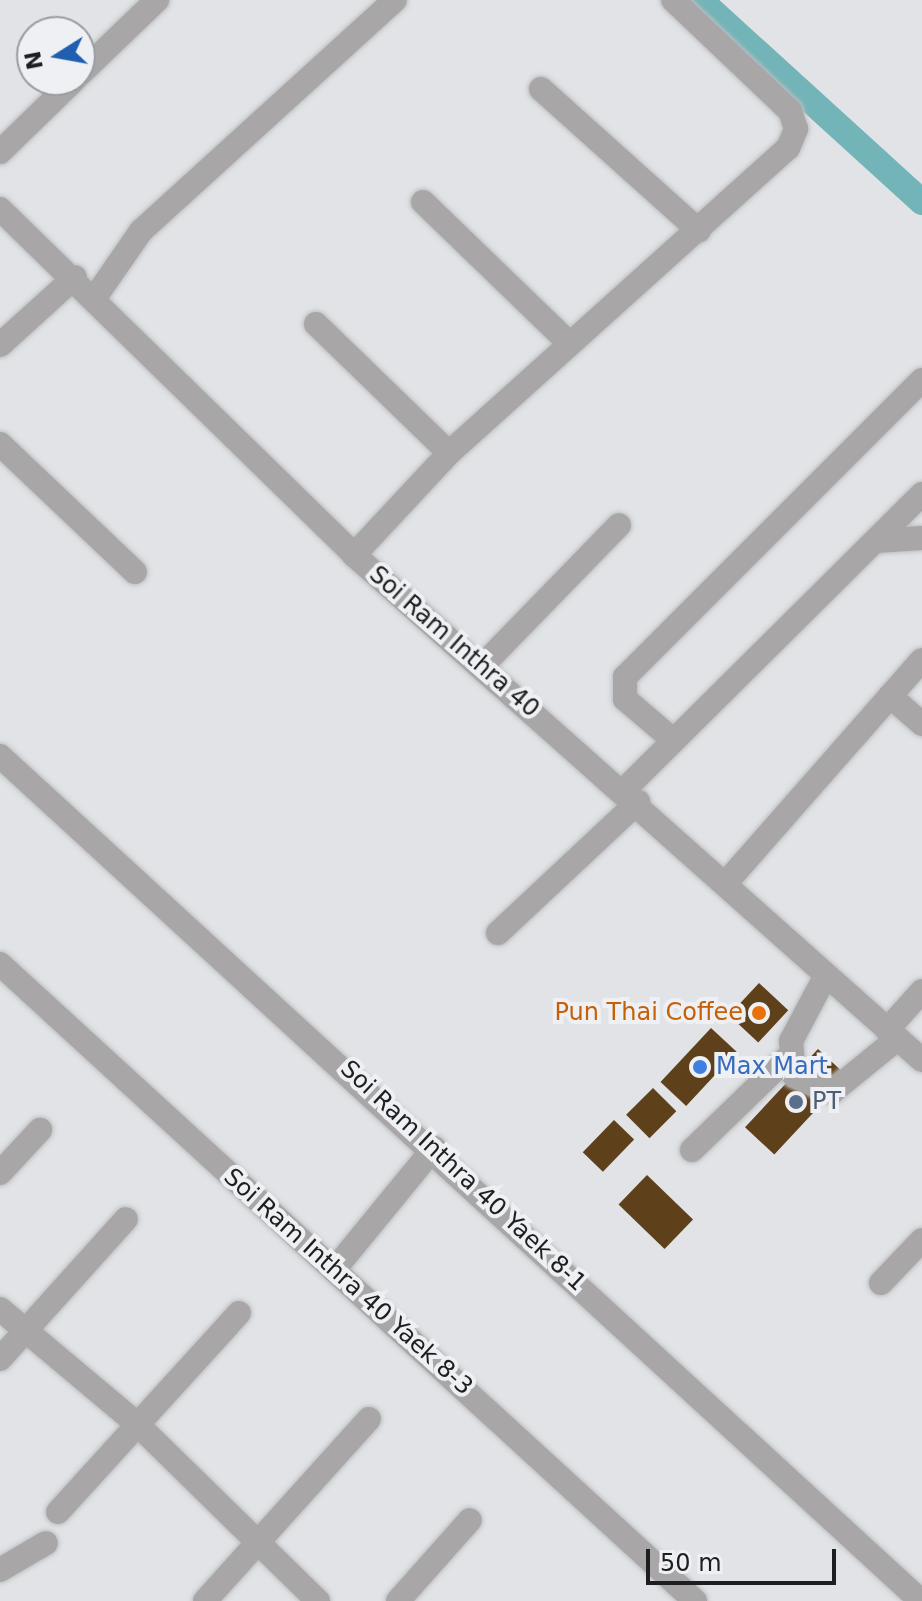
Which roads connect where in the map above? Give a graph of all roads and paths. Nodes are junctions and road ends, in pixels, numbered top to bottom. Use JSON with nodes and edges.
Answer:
{"nodes":[{"id":1,"x":157,"y":0,"type":"edge"},
{"id":2,"x":395,"y":0,"type":"edge"},
{"id":3,"x":673,"y":0,"type":"edge"},
{"id":4,"x":96,"y":59,"type":"edge"},
{"id":5,"x":541,"y":89,"type":"dead end"},
{"id":6,"x":58,"y":96,"type":"edge"},
{"id":7,"x":0,"y":152,"type":"edge"},
{"id":8,"x":423,"y":202,"type":"dead end"},
{"id":9,"x":0,"y":209,"type":"edge"},
{"id":10,"x":699,"y":231,"type":"junction"},
{"id":11,"x":75,"y":277,"type":"junction"},
{"id":12,"x":96,"y":296,"type":"junction"},
{"id":13,"x":316,"y":324,"type":"dead end"},
{"id":14,"x":570,"y":344,"type":"junction"},
{"id":15,"x":0,"y":345,"type":"edge"},
{"id":16,"x":922,"y":380,"type":"edge"},
{"id":17,"x":0,"y":444,"type":"edge"},
{"id":18,"x":449,"y":453,"type":"junction"},
{"id":19,"x":922,"y":494,"type":"edge"},
{"id":20,"x":619,"y":525,"type":"dead end"},
{"id":21,"x":922,"y":538,"type":"edge"},
{"id":22,"x":876,"y":541,"type":"junction"},
{"id":23,"x":354,"y":555,"type":"junction"},
{"id":24,"x":135,"y":572,"type":"dead end"},
{"id":25,"x":922,"y":660,"type":"edge"},
{"id":26,"x":483,"y":665,"type":"junction"},
{"id":27,"x":890,"y":696,"type":"junction"},
{"id":28,"x":922,"y":724,"type":"edge"},
{"id":29,"x":673,"y":740,"type":"junction"},
{"id":30,"x":0,"y":756,"type":"edge"},
{"id":31,"x":631,"y":796,"type":"junction"},
{"id":32,"x":725,"y":884,"type":"junction"},
{"id":33,"x":498,"y":933,"type":"dead end"},
{"id":34,"x":0,"y":964,"type":"edge"},
{"id":35,"x":826,"y":975,"type":"junction"},
{"id":36,"x":922,"y":991,"type":"edge"},
{"id":37,"x":892,"y":1034,"type":"junction"},
{"id":38,"x":920,"y":1056,"type":"edge"},
{"id":39,"x":787,"y":1058,"type":"junction"},
{"id":40,"x":40,"y":1130,"type":"dead end"},
{"id":41,"x":434,"y":1148,"type":"junction"},
{"id":42,"x":692,"y":1150,"type":"dead end"},
{"id":43,"x":0,"y":1173,"type":"edge"},
{"id":44,"x":126,"y":1219,"type":"dead end"},
{"id":45,"x":922,"y":1240,"type":"edge"},
{"id":46,"x":334,"y":1270,"type":"junction"},
{"id":47,"x":881,"y":1283,"type":"dead end"},
{"id":48,"x":0,"y":1309,"type":"edge"},
{"id":49,"x":239,"y":1313,"type":"dead end"},
{"id":50,"x":26,"y":1332,"type":"junction"},
{"id":51,"x":0,"y":1359,"type":"edge"},
{"id":52,"x":369,"y":1419,"type":"dead end"},
{"id":53,"x":136,"y":1423,"type":"junction"},
{"id":54,"x":58,"y":1512,"type":"dead end"},
{"id":55,"x":470,"y":1520,"type":"dead end"},
{"id":56,"x":256,"y":1542,"type":"junction"},
{"id":57,"x":46,"y":1543,"type":"dead end"},
{"id":58,"x":0,"y":1570,"type":"edge"},
{"id":59,"x":205,"y":1601,"type":"edge"},
{"id":60,"x":318,"y":1601,"type":"edge"},
{"id":61,"x":398,"y":1601,"type":"edge"},
{"id":62,"x":695,"y":1601,"type":"edge"},
{"id":63,"x":921,"y":1601,"type":"edge"}],
"edges":[{"from":1,"to":4,"type":"street"},
{"from":2,"to":12,"type":"street"},
{"from":3,"to":10,"type":"street"},
{"from":5,"to":10,"type":"street"},
{"from":6,"to":7,"type":"street"},
{"from":8,"to":14,"type":"street"},
{"from":9,"to":11,"type":"street","name":"Soi Ram Inthra 40"},
{"from":10,"to":14,"type":"street"},
{"from":11,"to":12,"type":"street","name":"Soi Ram Inthra 40"},
{"from":11,"to":15,"type":"street"},
{"from":12,"to":23,"type":"street","name":"Soi Ram Inthra 40"},
{"from":13,"to":18,"type":"street"},
{"from":14,"to":18,"type":"street"},
{"from":16,"to":29,"type":"street"},
{"from":17,"to":24,"type":"street"},
{"from":18,"to":23,"type":"street"},
{"from":19,"to":22,"type":"street"},
{"from":20,"to":26,"type":"street"},
{"from":21,"to":22,"type":"street"},
{"from":22,"to":29,"type":"street"},
{"from":23,"to":26,"type":"street","name":"Soi Ram Inthra 40"},
{"from":25,"to":27,"type":"street"},
{"from":26,"to":31,"type":"street","name":"Soi Ram Inthra 40"},
{"from":27,"to":28,"type":"street"},
{"from":27,"to":32,"type":"street"},
{"from":29,"to":31,"type":"street"},
{"from":30,"to":41,"type":"street","name":"Soi Ram Inthra 40 Yaek 8-1"},
{"from":31,"to":32,"type":"street","name":"Soi Ram Inthra 40"},
{"from":31,"to":33,"type":"street"},
{"from":32,"to":35,"type":"street","name":"Soi Ram Inthra 40"},
{"from":34,"to":46,"type":"street","name":"Soi Ram Inthra 40 Yaek 8-3"},
{"from":35,"to":37,"type":"street","name":"Soi Ram Inthra 40"},
{"from":35,"to":39,"type":"street"},
{"from":36,"to":37,"type":"street"},
{"from":37,"to":38,"type":"street","name":"Soi Ram Inthra 40"},
{"from":37,"to":39,"type":"street"},
{"from":39,"to":42,"type":"street"},
{"from":40,"to":43,"type":"street"},
{"from":41,"to":46,"type":"street"},
{"from":41,"to":63,"type":"street","name":"Soi Ram Inthra 40 Yaek 8-1"},
{"from":44,"to":50,"type":"street"},
{"from":45,"to":47,"type":"street"},
{"from":46,"to":62,"type":"street","name":"Soi Ram Inthra 40 Yaek 8-3"},
{"from":48,"to":50,"type":"street"},
{"from":49,"to":53,"type":"street"},
{"from":50,"to":51,"type":"street"},
{"from":50,"to":53,"type":"street"},
{"from":52,"to":56,"type":"street"},
{"from":53,"to":54,"type":"street"},
{"from":53,"to":56,"type":"street"},
{"from":55,"to":61,"type":"street"},
{"from":56,"to":59,"type":"street"},
{"from":56,"to":60,"type":"street"},
{"from":57,"to":58,"type":"street"}]}
